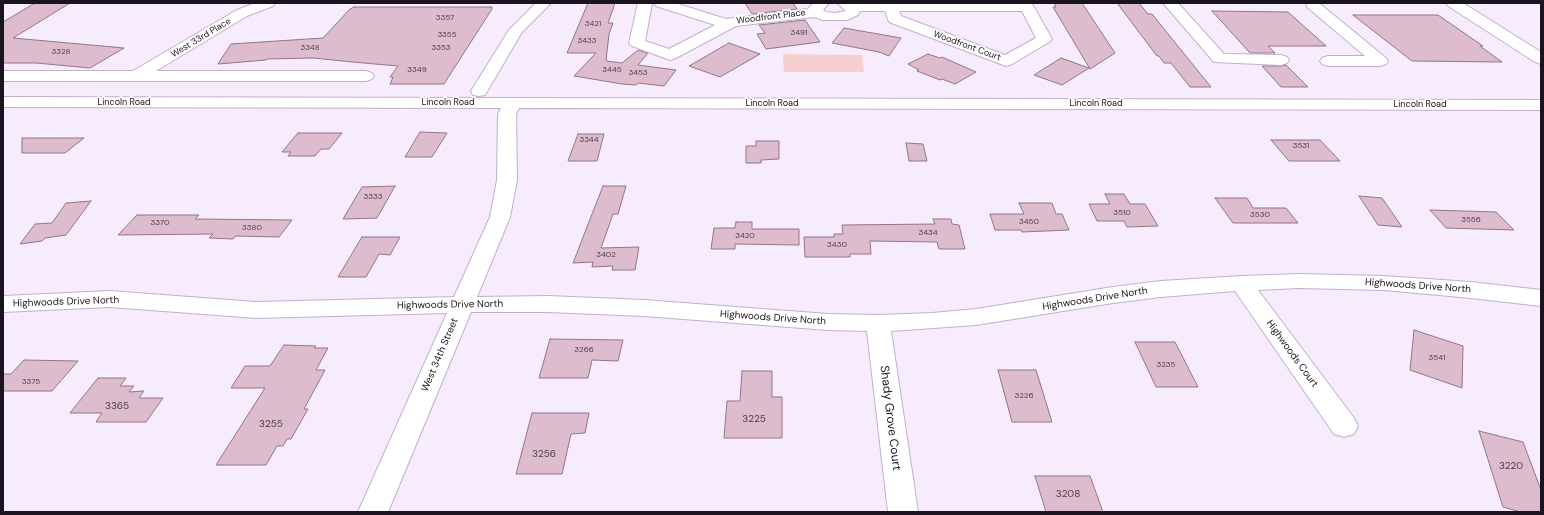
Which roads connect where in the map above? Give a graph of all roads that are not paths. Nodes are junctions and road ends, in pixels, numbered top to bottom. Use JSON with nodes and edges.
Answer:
{"nodes":[{"id":1,"x":268,"y":3,"type":"edge"},
{"id":2,"x":544,"y":3,"type":"edge"},
{"id":3,"x":645,"y":3,"type":"edge"},
{"id":4,"x":661,"y":3,"type":"edge"},
{"id":5,"x":1170,"y":3,"type":"edge"},
{"id":6,"x":1307,"y":3,"type":"edge"},
{"id":7,"x":1330,"y":3,"type":"edge"},
{"id":8,"x":1453,"y":3,"type":"edge"},
{"id":9,"x":848,"y":5,"type":"edge"},
{"id":10,"x":819,"y":7,"type":"edge"},
{"id":11,"x":891,"y":7,"type":"junction"},
{"id":12,"x":726,"y":24,"type":"junction"},
{"id":13,"x":1281,"y":60,"type":"dead end"},
{"id":14,"x":1541,"y":60,"type":"edge"},
{"id":15,"x":1328,"y":61,"type":"dead end"},
{"id":16,"x":3,"y":76,"type":"edge"},
{"id":17,"x":135,"y":76,"type":"junction"},
{"id":18,"x":366,"y":76,"type":"dead end"},
{"id":19,"x":479,"y":91,"type":"dead end"},
{"id":20,"x":3,"y":102,"type":"edge"},
{"id":21,"x":512,"y":104,"type":"junction"},
{"id":22,"x":1541,"y":105,"type":"edge"},
{"id":23,"x":1241,"y":282,"type":"junction"},
{"id":24,"x":1541,"y":298,"type":"edge"},
{"id":25,"x":3,"y":304,"type":"edge"},
{"id":26,"x":462,"y":304,"type":"junction"},
{"id":27,"x":878,"y":323,"type":"junction"},
{"id":28,"x":1344,"y":426,"type":"dead end"},
{"id":29,"x":373,"y":512,"type":"edge"},
{"id":30,"x":903,"y":512,"type":"edge"}],
"edges":[{"from":1,"to":17,"type":"street","name":"West 33rd Place"},
{"from":2,"to":19,"type":"street"},
{"from":3,"to":12,"type":"street","name":"Woodfront Place"},
{"from":4,"to":12,"type":"street","name":"Woodfront Place"},
{"from":5,"to":13,"type":"street"},
{"from":6,"to":7,"type":"street"},
{"from":6,"to":15,"type":"street"},
{"from":8,"to":14,"type":"street"},
{"from":9,"to":10,"type":"street"},
{"from":9,"to":11,"type":"street","name":"Woodfront Court"},
{"from":10,"to":12,"type":"street","name":"Woodfront Place"},
{"from":11,"to":11,"type":"street","name":"Woodfront Court"},
{"from":16,"to":17,"type":"street"},
{"from":17,"to":18,"type":"street"},
{"from":20,"to":21,"type":"street","name":"Lincoln Road"},
{"from":21,"to":22,"type":"street","name":"Lincoln Road"},
{"from":21,"to":26,"type":"street","name":"West 34th Street"},
{"from":23,"to":24,"type":"street","name":"Highwoods Drive North"},
{"from":23,"to":27,"type":"street","name":"Highwoods Drive North"},
{"from":23,"to":28,"type":"street","name":"Highwoods Court"},
{"from":25,"to":26,"type":"street","name":"Highwoods Drive North"},
{"from":26,"to":27,"type":"street","name":"Highwoods Drive North"},
{"from":26,"to":29,"type":"street","name":"West 34th Street"},
{"from":27,"to":30,"type":"street","name":"Shady Grove Court"}]}
